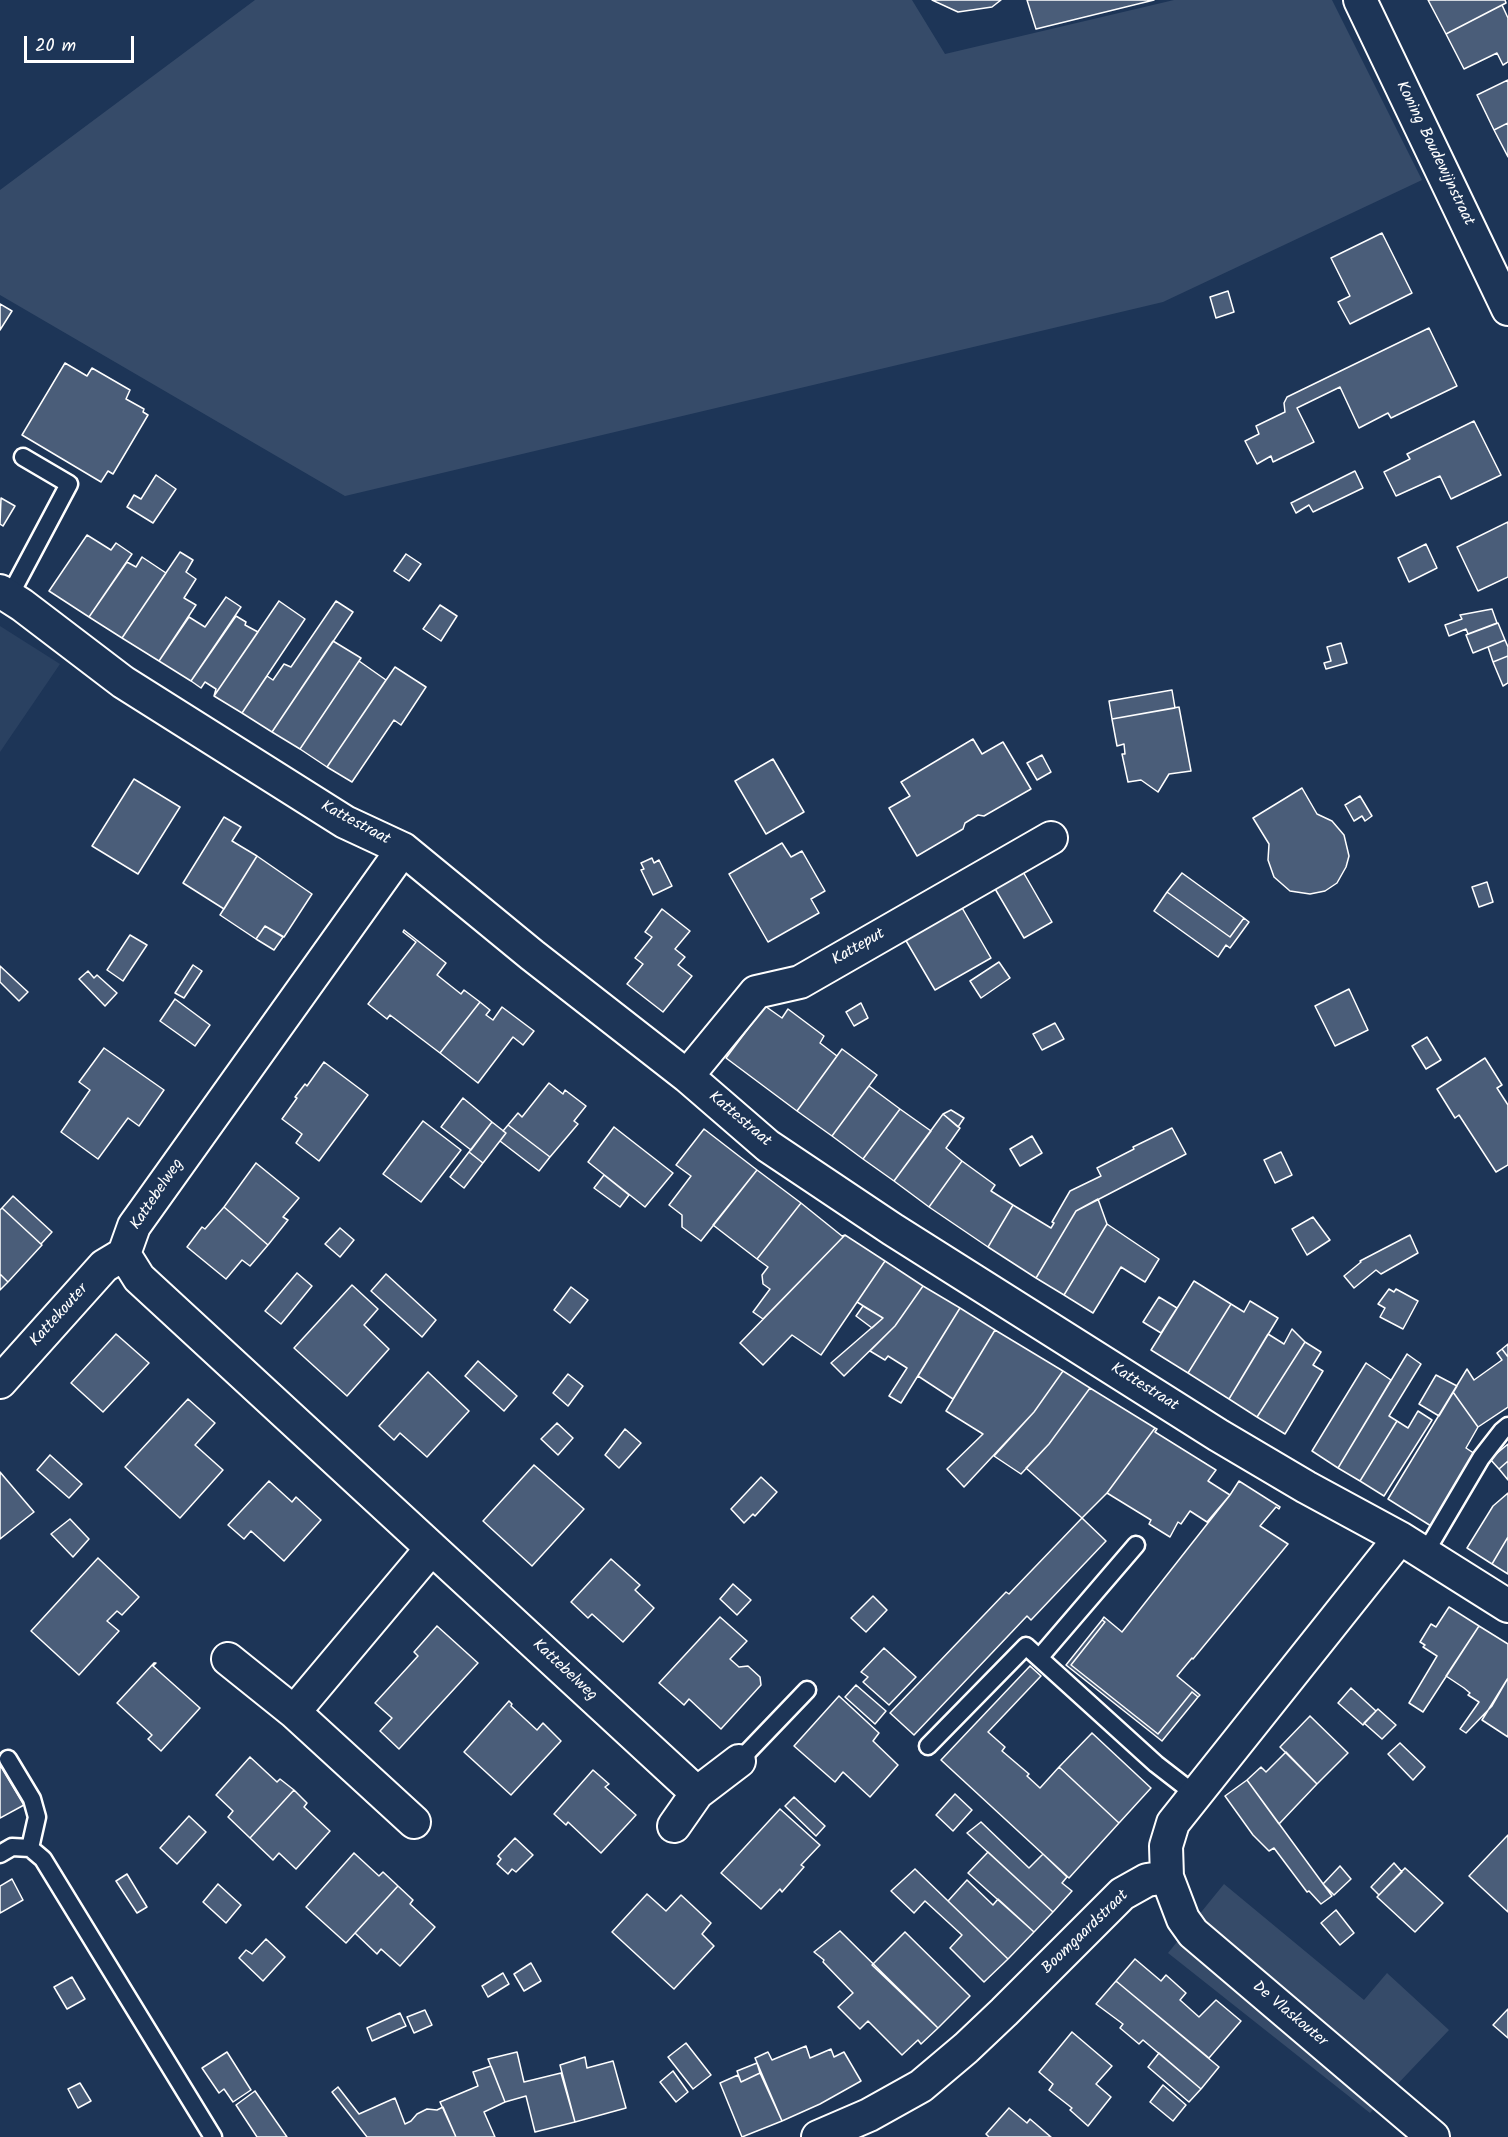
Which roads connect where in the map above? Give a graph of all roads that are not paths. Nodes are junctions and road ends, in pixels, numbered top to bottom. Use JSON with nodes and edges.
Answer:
{"nodes":[{"id":1,"x":1360,"y":0,"type":"edge"},
{"id":2,"x":1508,"y":309,"type":"edge"},
{"id":3,"x":23,"y":458,"type":"dead end"},
{"id":4,"x":5,"y":594,"type":"edge"},
{"id":5,"x":1051,"y":838,"type":"dead end"},
{"id":6,"x":402,"y":849,"type":"junction"},
{"id":7,"x":687,"y":1076,"type":"junction"},
{"id":8,"x":124,"y":1254,"type":"junction"},
{"id":9,"x":0,"y":1382,"type":"edge"},
{"id":10,"x":1508,"y":1426,"type":"edge"},
{"id":11,"x":1136,"y":1545,"type":"dead end"},
{"id":12,"x":1413,"y":1546,"type":"junction"},
{"id":13,"x":431,"y":1549,"type":"junction"},
{"id":14,"x":1508,"y":1606,"type":"edge"},
{"id":15,"x":1039,"y":1658,"type":"junction"},
{"id":16,"x":228,"y":1659,"type":"dead end"},
{"id":17,"x":807,"y":1690,"type":"dead end"},
{"id":18,"x":294,"y":1712,"type":"junction"},
{"id":19,"x":928,"y":1746,"type":"dead end"},
{"id":20,"x":8,"y":1759,"type":"dead end"},
{"id":21,"x":739,"y":1761,"type":"joint"},
{"id":22,"x":697,"y":1793,"type":"junction"},
{"id":23,"x":1196,"y":1795,"type":"junction"},
{"id":24,"x":414,"y":1822,"type":"dead end"},
{"id":25,"x":674,"y":1826,"type":"dead end"},
{"id":26,"x":30,"y":1848,"type":"junction"},
{"id":27,"x":0,"y":1854,"type":"edge"},
{"id":28,"x":1167,"y":1876,"type":"junction"},
{"id":29,"x":213,"y":2137,"type":"edge"},
{"id":30,"x":818,"y":2137,"type":"edge"},
{"id":31,"x":1433,"y":2137,"type":"edge"}],
"edges":[{"from":1,"to":2,"type":"street","name":"Koning Boudewijnstraat"},
{"from":3,"to":4,"type":"lane"},
{"from":4,"to":6,"type":"street","name":"Kattestraat"},
{"from":5,"to":7,"type":"street","name":"Katteput"},
{"from":6,"to":7,"type":"street","name":"Kattestraat"},
{"from":6,"to":8,"type":"street","name":"Kattebelweg"},
{"from":7,"to":12,"type":"street","name":"Kattestraat"},
{"from":8,"to":9,"type":"street","name":"Kattekouter"},
{"from":8,"to":13,"type":"street","name":"Kattebelweg"},
{"from":10,"to":12,"type":"lane"},
{"from":11,"to":15,"type":"lane"},
{"from":12,"to":14,"type":"street","name":"Kattestraat"},
{"from":12,"to":23,"type":"street"},
{"from":13,"to":18,"type":"street"},
{"from":13,"to":22,"type":"street","name":"Kattebelweg"},
{"from":15,"to":19,"type":"lane"},
{"from":15,"to":23,"type":"lane"},
{"from":16,"to":18,"type":"street"},
{"from":17,"to":21,"type":"lane"},
{"from":18,"to":24,"type":"street"},
{"from":20,"to":26,"type":"lane"},
{"from":21,"to":22,"type":"street"},
{"from":22,"to":25,"type":"street"},
{"from":23,"to":28,"type":"street"},
{"from":26,"to":27,"type":"lane"},
{"from":26,"to":29,"type":"lane"},
{"from":28,"to":30,"type":"street","name":"Boomgaardstraat"},
{"from":28,"to":31,"type":"street","name":"De Vlaskouter"}]}
